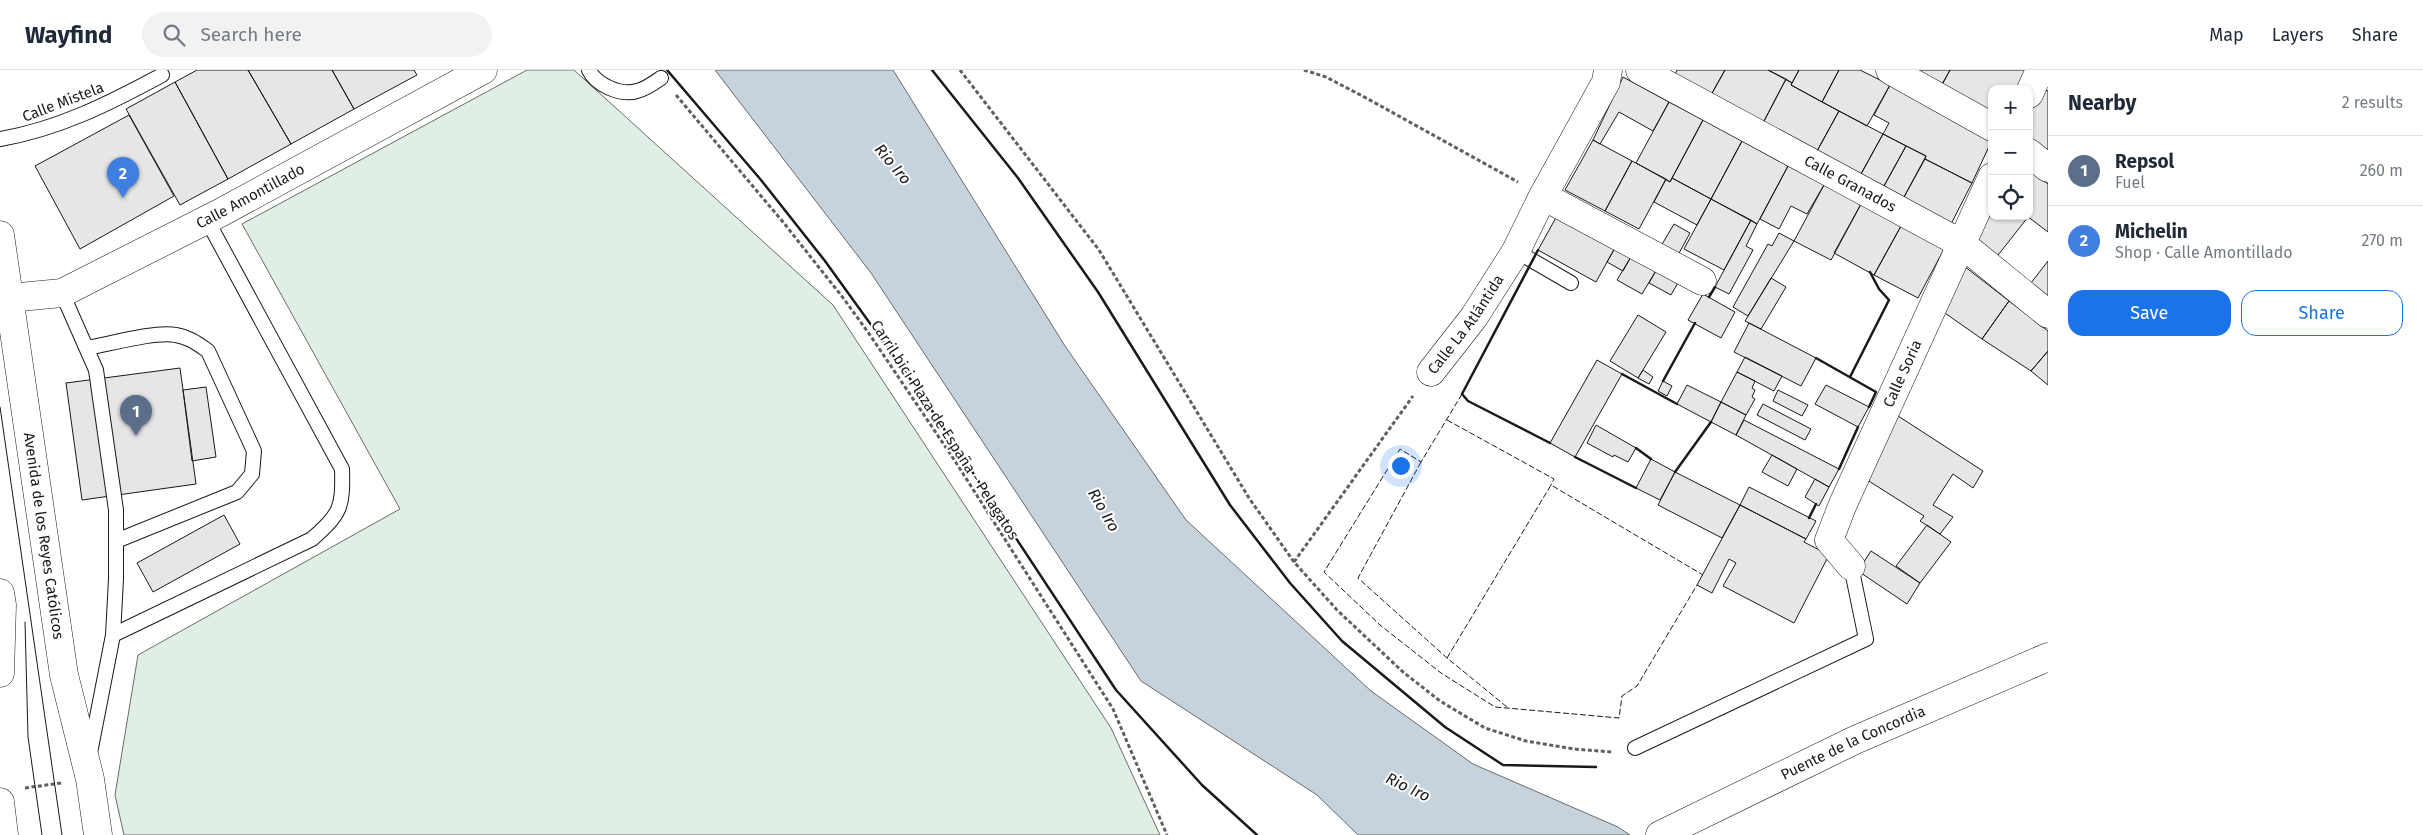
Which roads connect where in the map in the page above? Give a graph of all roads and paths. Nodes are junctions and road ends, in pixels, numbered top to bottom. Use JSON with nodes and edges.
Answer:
{"nodes":[{"id":1,"x":483,"y":70,"type":"edge"},
{"id":2,"x":589,"y":70,"type":"edge"},
{"id":3,"x":960,"y":70,"type":"edge"},
{"id":4,"x":1304,"y":70,"type":"edge"},
{"id":5,"x":1608,"y":70,"type":"edge"},
{"id":6,"x":1640,"y":70,"type":"edge"},
{"id":7,"x":1890,"y":70,"type":"edge"},
{"id":8,"x":2040,"y":70,"type":"edge"},
{"id":9,"x":162,"y":75,"type":"dead end"},
{"id":10,"x":661,"y":78,"type":"joint"},
{"id":11,"x":2033,"y":85,"type":"edge"},
{"id":12,"x":1988,"y":125,"type":"edge"},
{"id":13,"x":0,"y":139,"type":"edge"},
{"id":14,"x":2033,"y":156,"type":"edge"},
{"id":15,"x":2048,"y":168,"type":"edge"},
{"id":16,"x":1988,"y":186,"type":"edge"},
{"id":17,"x":1543,"y":196,"type":"junction"},
{"id":18,"x":207,"y":220,"type":"junction"},
{"id":19,"x":0,"y":235,"type":"edge"},
{"id":20,"x":1962,"y":244,"type":"junction"},
{"id":21,"x":1516,"y":251,"type":"junction"},
{"id":22,"x":1702,"y":282,"type":"dead end"},
{"id":23,"x":1571,"y":283,"type":"dead end"},
{"id":24,"x":62,"y":293,"type":"junction"},
{"id":25,"x":10,"y":298,"type":"junction"},
{"id":26,"x":2048,"y":314,"type":"edge"},
{"id":27,"x":87,"y":348,"type":"junction"},
{"id":28,"x":1431,"y":372,"type":"joint"},
{"id":29,"x":116,"y":541,"type":"junction"},
{"id":30,"x":1294,"y":562,"type":"junction"},
{"id":31,"x":1851,"y":566,"type":"joint"},
{"id":32,"x":0,"y":593,"type":"edge"},
{"id":33,"x":113,"y":636,"type":"junction"},
{"id":34,"x":1,"y":657,"type":"edge"},
{"id":35,"x":2048,"y":657,"type":"edge"},
{"id":36,"x":1635,"y":748,"type":"joint"},
{"id":37,"x":89,"y":774,"type":"junction"},
{"id":38,"x":10,"y":795,"type":"edge"},
{"id":39,"x":4,"y":835,"type":"edge"},
{"id":40,"x":98,"y":835,"type":"edge"},
{"id":41,"x":1167,"y":835,"type":"edge"},
{"id":42,"x":1660,"y":835,"type":"edge"}],
"edges":[{"from":1,"to":18,"type":"street","name":"Calle Amontillado"},
{"from":2,"to":10,"type":"lane"},
{"from":3,"to":30,"type":"path"},
{"from":4,"to":17,"type":"path"},
{"from":5,"to":17,"type":"street","name":"Calle La Atlántida"},
{"from":6,"to":20,"type":"street","name":"Calle Granados"},
{"from":7,"to":12,"type":"street"},
{"from":8,"to":11,"type":"street"},
{"from":9,"to":13,"type":"lane","name":"Calle Mistela"},
{"from":10,"to":41,"type":"path","name":"Carril bici Plaza de España - Pelagatos"},
{"from":14,"to":15,"type":"street"},
{"from":16,"to":20,"type":"street","name":"Calle Soria"},
{"from":17,"to":21,"type":"street","name":"Calle La Atlántida"},
{"from":17,"to":22,"type":"street"},
{"from":18,"to":24,"type":"street","name":"Calle Amontillado"},
{"from":18,"to":33,"type":"lane"},
{"from":19,"to":25,"type":"street","name":"Avenida de los Reyes Católicos"},
{"from":20,"to":26,"type":"street","name":"Calle Granados"},
{"from":20,"to":31,"type":"street","name":"Calle Soria"},
{"from":21,"to":23,"type":"lane"},
{"from":21,"to":28,"type":"street","name":"Calle La Atlántida"},
{"from":24,"to":25,"type":"street","name":"Calle Amontillado"},
{"from":24,"to":27,"type":"lane"},
{"from":25,"to":37,"type":"street","name":"Avenida de los Reyes Católicos"},
{"from":27,"to":29,"type":"lane"},
{"from":27,"to":29,"type":"lane"},
{"from":28,"to":30,"type":"path","name":"Calle La Atlántida"},
{"from":29,"to":33,"type":"lane"},
{"from":30,"to":36,"type":"path"},
{"from":31,"to":36,"type":"lane"},
{"from":32,"to":34,"type":"street"},
{"from":33,"to":37,"type":"lane"},
{"from":35,"to":42,"type":"street","name":"Puente de la Concordia"},
{"from":37,"to":38,"type":"path"},
{"from":37,"to":40,"type":"street","name":"Avenida de los Reyes Católicos"},
{"from":38,"to":39,"type":"street"}]}
